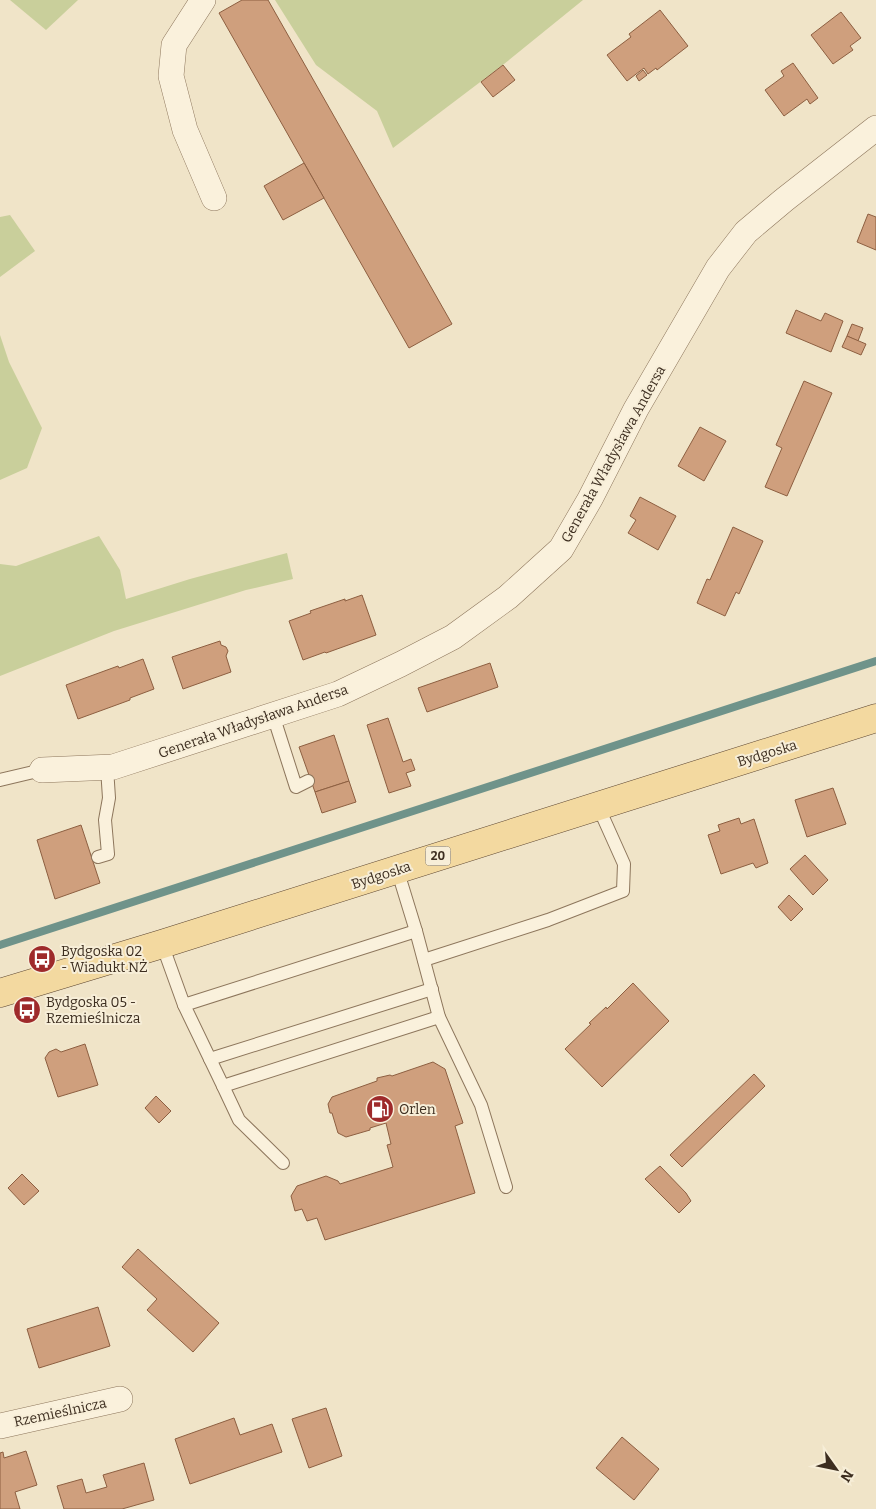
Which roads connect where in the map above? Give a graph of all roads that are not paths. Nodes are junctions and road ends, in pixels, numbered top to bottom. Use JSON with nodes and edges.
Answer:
{"nodes":[{"id":1,"x":203,"y":0,"type":"edge"},
{"id":2,"x":876,"y":128,"type":"edge"},
{"id":3,"x":214,"y":198,"type":"dead end"},
{"id":4,"x":273,"y":715,"type":"junction"},
{"id":5,"x":876,"y":718,"type":"edge"},
{"id":6,"x":107,"y":768,"type":"junction"},
{"id":7,"x":42,"y":770,"type":"joint"},
{"id":8,"x":0,"y":780,"type":"edge"},
{"id":9,"x":308,"y":782,"type":"dead end"},
{"id":10,"x":598,"y":806,"type":"junction"},
{"id":11,"x":98,"y":857,"type":"dead end"},
{"id":12,"x":397,"y":870,"type":"junction"},
{"id":13,"x":416,"y":931,"type":"junction"},
{"id":14,"x":162,"y":944,"type":"junction"},
{"id":15,"x":424,"y":960,"type":"junction"},
{"id":16,"x":432,"y":989,"type":"junction"},
{"id":17,"x":0,"y":994,"type":"edge"},
{"id":18,"x":184,"y":1005,"type":"junction"},
{"id":19,"x":439,"y":1017,"type":"junction"},
{"id":20,"x":210,"y":1059,"type":"junction"},
{"id":21,"x":223,"y":1086,"type":"junction"},
{"id":22,"x":283,"y":1163,"type":"dead end"},
{"id":23,"x":506,"y":1188,"type":"dead end"},
{"id":24,"x":120,"y":1399,"type":"dead end"},
{"id":25,"x":0,"y":1426,"type":"edge"}],
"edges":[{"from":1,"to":3,"type":"street"},
{"from":2,"to":4,"type":"street","name":"Generała Władysława Andersa"},
{"from":4,"to":6,"type":"street","name":"Generała Władysława Andersa"},
{"from":4,"to":9,"type":"lane"},
{"from":5,"to":10,"type":"main road","name":"Bydgoska","number":"20"},
{"from":6,"to":7,"type":"street","name":"Generała Władysława Andersa"},
{"from":6,"to":11,"type":"lane"},
{"from":7,"to":8,"type":"lane","name":"Generała Władysława Andersa"},
{"from":10,"to":12,"type":"main road","name":"Bydgoska","number":"20"},
{"from":10,"to":15,"type":"lane"},
{"from":12,"to":13,"type":"lane"},
{"from":12,"to":14,"type":"main road","name":"Bydgoska","number":"20"},
{"from":13,"to":15,"type":"lane"},
{"from":13,"to":18,"type":"lane"},
{"from":14,"to":17,"type":"main road","name":"Bydgoska","number":"20"},
{"from":14,"to":18,"type":"lane"},
{"from":15,"to":16,"type":"lane"},
{"from":16,"to":19,"type":"lane"},
{"from":16,"to":20,"type":"lane"},
{"from":18,"to":20,"type":"lane"},
{"from":19,"to":21,"type":"lane"},
{"from":19,"to":23,"type":"lane"},
{"from":20,"to":21,"type":"lane"},
{"from":21,"to":22,"type":"lane"},
{"from":24,"to":25,"type":"street","name":"Rzemieślnicza"}]}
